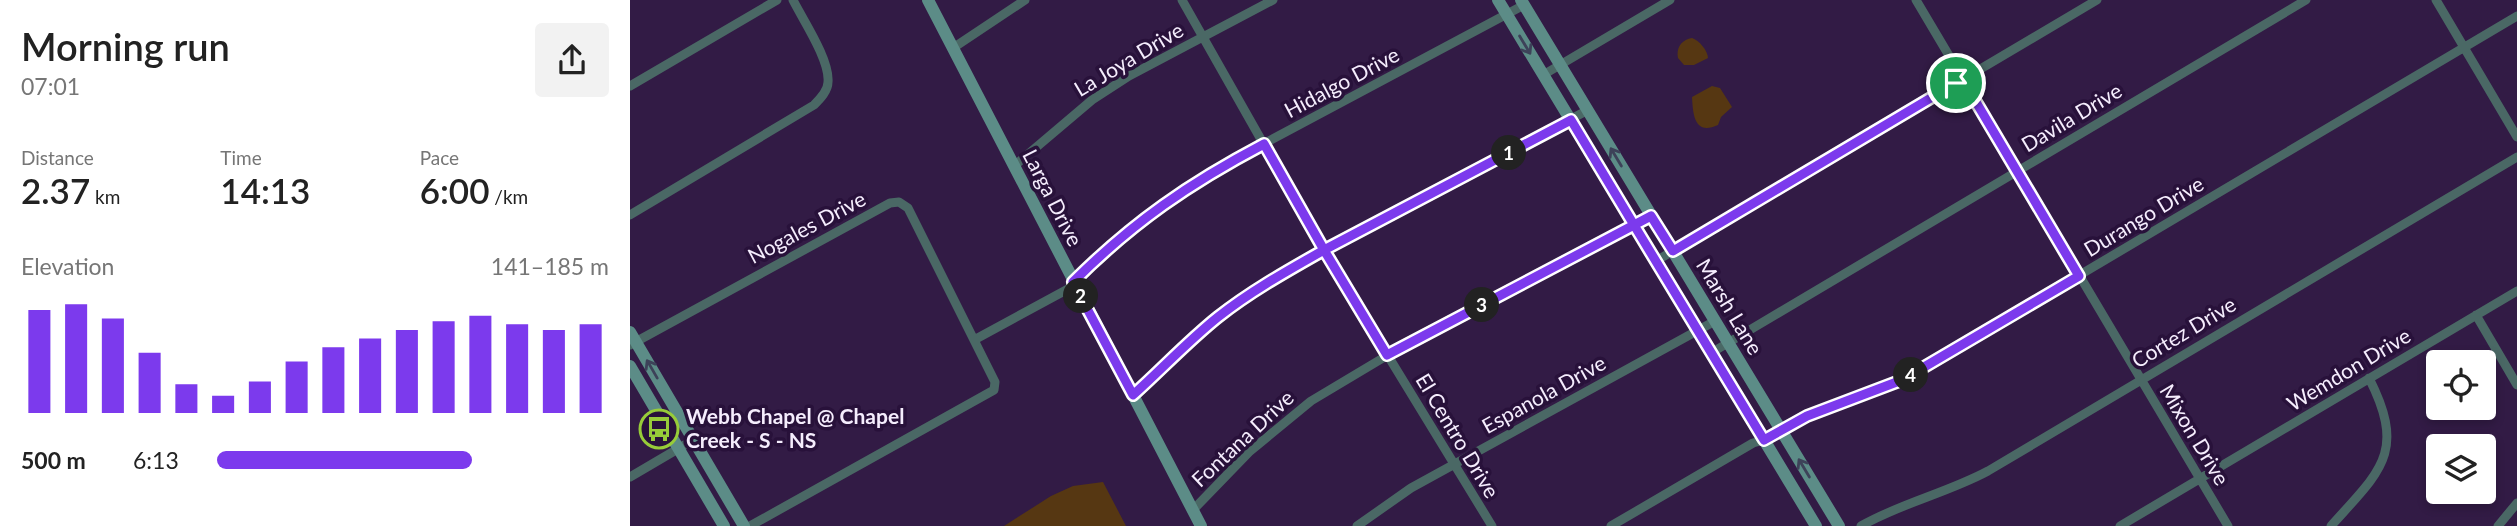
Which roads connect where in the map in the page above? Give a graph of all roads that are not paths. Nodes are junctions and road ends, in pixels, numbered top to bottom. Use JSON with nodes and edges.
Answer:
{"nodes":[{"id":1,"x":777,"y":0,"type":"edge"},
{"id":2,"x":793,"y":0,"type":"edge"},
{"id":3,"x":928,"y":0,"type":"edge"},
{"id":4,"x":1025,"y":0,"type":"edge"},
{"id":5,"x":1182,"y":0,"type":"edge"},
{"id":6,"x":1273,"y":0,"type":"edge"},
{"id":7,"x":1498,"y":0,"type":"edge"},
{"id":8,"x":1670,"y":0,"type":"edge"},
{"id":9,"x":1916,"y":0,"type":"edge"},
{"id":10,"x":2097,"y":0,"type":"edge"},
{"id":11,"x":2306,"y":0,"type":"edge"},
{"id":12,"x":2436,"y":0,"type":"edge"},
{"id":13,"x":1522,"y":3,"type":"edge"},
{"id":14,"x":1507,"y":16,"type":"junction"},
{"id":15,"x":2517,"y":16,"type":"edge"},
{"id":16,"x":1203,"y":37,"type":"junction"},
{"id":17,"x":2464,"y":47,"type":"junction"},
{"id":18,"x":953,"y":48,"type":"junction"},
{"id":19,"x":1560,"y":65,"type":"junction"},
{"id":20,"x":1543,"y":75,"type":"junction"},
{"id":21,"x":1963,"y":80,"type":"junction"},
{"id":22,"x":630,"y":86,"type":"edge"},
{"id":23,"x":1588,"y":110,"type":"junction"},
{"id":24,"x":1571,"y":120,"type":"junction"},
{"id":25,"x":2517,"y":137,"type":"edge"},
{"id":26,"x":1264,"y":144,"type":"junction"},
{"id":27,"x":2517,"y":156,"type":"edge"},
{"id":28,"x":1014,"y":166,"type":"junction"},
{"id":29,"x":2017,"y":171,"type":"junction"},
{"id":30,"x":630,"y":215,"type":"edge"},
{"id":31,"x":1651,"y":216,"type":"junction"},
{"id":32,"x":1634,"y":225,"type":"junction"},
{"id":33,"x":1324,"y":250,"type":"junction"},
{"id":34,"x":1673,"y":251,"type":"junction"},
{"id":35,"x":1656,"y":261,"type":"junction"},
{"id":36,"x":2079,"y":276,"type":"junction"},
{"id":37,"x":1073,"y":282,"type":"junction"},
{"id":38,"x":2517,"y":291,"type":"edge"},
{"id":39,"x":2476,"y":315,"type":"junction"},
{"id":40,"x":1715,"y":321,"type":"junction"},
{"id":41,"x":1698,"y":330,"type":"junction"},
{"id":42,"x":632,"y":340,"type":"edge"},
{"id":43,"x":974,"y":340,"type":"junction"},
{"id":44,"x":1728,"y":343,"type":"junction"},
{"id":45,"x":1712,"y":353,"type":"junction"},
{"id":46,"x":1387,"y":355,"type":"junction"},
{"id":47,"x":630,"y":366,"type":"edge"},
{"id":48,"x":2369,"y":378,"type":"junction"},
{"id":49,"x":2140,"y":379,"type":"junction"},
{"id":50,"x":2517,"y":385,"type":"edge"},
{"id":51,"x":1133,"y":395,"type":"junction"},
{"id":52,"x":1781,"y":430,"type":"junction"},
{"id":53,"x":693,"y":440,"type":"junction"},
{"id":54,"x":1764,"y":440,"type":"junction"},
{"id":55,"x":679,"y":449,"type":"junction"},
{"id":56,"x":1454,"y":464,"type":"junction"},
{"id":57,"x":630,"y":477,"type":"edge"},
{"id":58,"x":2200,"y":479,"type":"junction"},
{"id":59,"x":2517,"y":503,"type":"edge"},
{"id":60,"x":1193,"y":510,"type":"junction"},
{"id":61,"x":2505,"y":518,"type":"junction"},
{"id":62,"x":724,"y":526,"type":"edge"},
{"id":63,"x":744,"y":526,"type":"edge"},
{"id":64,"x":750,"y":526,"type":"edge"},
{"id":65,"x":1201,"y":526,"type":"edge"},
{"id":66,"x":1357,"y":526,"type":"edge"},
{"id":67,"x":1492,"y":526,"type":"edge"},
{"id":68,"x":1611,"y":526,"type":"edge"},
{"id":69,"x":1816,"y":526,"type":"edge"},
{"id":70,"x":1839,"y":526,"type":"edge"},
{"id":71,"x":1861,"y":526,"type":"edge"},
{"id":72,"x":2120,"y":526,"type":"edge"},
{"id":73,"x":2228,"y":526,"type":"edge"},
{"id":74,"x":2331,"y":526,"type":"edge"},
{"id":75,"x":2498,"y":526,"type":"edge"},
{"id":76,"x":2514,"y":526,"type":"edge"}],
"edges":[{"from":1,"to":22,"type":"street"},
{"from":2,"to":30,"type":"street"},
{"from":3,"to":18,"type":"main road","name":"Larga Drive"},
{"from":4,"to":18,"type":"street"},
{"from":5,"to":16,"type":"street","name":"El Centro Drive"},
{"from":6,"to":16,"type":"street","name":"La Joya Drive"},
{"from":7,"to":14,"type":"main road","name":"Marsh Lane"},
{"from":8,"to":19,"type":"street"},
{"from":9,"to":21,"type":"street","name":"Mixon Drive"},
{"from":10,"to":21,"type":"street"},
{"from":11,"to":29,"type":"street","name":"Davila Drive"},
{"from":12,"to":17,"type":"street"},
{"from":13,"to":14,"type":"street","name":"Hidalgo Drive"},
{"from":13,"to":19,"type":"main road","name":"Marsh Lane"},
{"from":14,"to":20,"type":"main road","name":"Marsh Lane","one_way":true},
{"from":14,"to":26,"type":"street","name":"Hidalgo Drive"},
{"from":15,"to":17,"type":"street","name":"Durango Drive"},
{"from":16,"to":26,"type":"street","name":"El Centro Drive"},
{"from":16,"to":28,"type":"street","name":"La Joya Drive"},
{"from":17,"to":25,"type":"street"},
{"from":17,"to":36,"type":"street","name":"Durango Drive"},
{"from":18,"to":28,"type":"main road","name":"Larga Drive"},
{"from":19,"to":20,"type":"street"},
{"from":19,"to":23,"type":"main road","name":"Marsh Lane"},
{"from":20,"to":24,"type":"main road","name":"Marsh Lane"},
{"from":21,"to":29,"type":"street","name":"Mixon Drive"},
{"from":21,"to":34,"type":"street"},
{"from":23,"to":24,"type":"street"},
{"from":31,"to":23,"type":"main road","name":"Marsh Lane","one_way":true},
{"from":24,"to":32,"type":"main road","name":"Marsh Lane"},
{"from":24,"to":33,"type":"street"},
{"from":26,"to":33,"type":"street","name":"El Centro Drive"},
{"from":26,"to":37,"type":"street","name":"Hidalgo Drive"},
{"from":27,"to":49,"type":"street","name":"Cortez Drive"},
{"from":28,"to":37,"type":"main road","name":"Larga Drive"},
{"from":29,"to":36,"type":"street","name":"Mixon Drive"},
{"from":29,"to":44,"type":"street","name":"Davila Drive"},
{"from":31,"to":32,"type":"street","name":"Fontana Drive"},
{"from":31,"to":34,"type":"main road","name":"Marsh Lane"},
{"from":32,"to":35,"type":"main road","name":"Marsh Lane"},
{"from":32,"to":46,"type":"street","name":"Fontana Drive"},
{"from":33,"to":46,"type":"street","name":"El Centro Drive"},
{"from":33,"to":51,"type":"street"},
{"from":34,"to":35,"type":"street"},
{"from":34,"to":40,"type":"main road","name":"Marsh Lane"},
{"from":35,"to":41,"type":"main road","name":"Marsh Lane"},
{"from":36,"to":49,"type":"street","name":"Mixon Drive"},
{"from":36,"to":52,"type":"street","name":"Durango Drive"},
{"from":37,"to":43,"type":"street","name":"Hidalgo Drive"},
{"from":37,"to":51,"type":"main road","name":"Larga Drive"},
{"from":38,"to":39,"type":"street","name":"Wemdon Drive"},
{"from":39,"to":48,"type":"street","name":"Wemdon Drive"},
{"from":39,"to":50,"type":"street"},
{"from":40,"to":41,"type":"street","name":"Espanola Drive"},
{"from":40,"to":44,"type":"main road","name":"Marsh Lane"},
{"from":41,"to":45,"type":"main road","name":"Marsh Lane"},
{"from":41,"to":56,"type":"street","name":"Espanola Drive"},
{"from":42,"to":43,"type":"street","name":"Nogales Drive"},
{"from":53,"to":42,"type":"main road","one_way":true},
{"from":43,"to":64,"type":"street"},
{"from":44,"to":45,"type":"street","name":"Davila Drive"},
{"from":44,"to":52,"type":"main road","name":"Marsh Lane"},
{"from":45,"to":54,"type":"main road","name":"Marsh Lane"},
{"from":46,"to":56,"type":"street","name":"El Centro Drive"},
{"from":46,"to":60,"type":"street","name":"Fontana Drive"},
{"from":47,"to":55,"type":"main road"},
{"from":48,"to":58,"type":"street","name":"Wemdon Drive"},
{"from":48,"to":74,"type":"street"},
{"from":49,"to":58,"type":"street","name":"Mixon Drive"},
{"from":49,"to":71,"type":"street","name":"Cortez Drive"},
{"from":51,"to":60,"type":"main road","name":"Larga Drive"},
{"from":52,"to":54,"type":"main road"},
{"from":70,"to":52,"type":"main road","name":"Marsh Lane","one_way":true},
{"from":53,"to":55,"type":"street"},
{"from":53,"to":63,"type":"main road"},
{"from":54,"to":68,"type":"street"},
{"from":54,"to":69,"type":"main road","name":"Marsh Lane"},
{"from":55,"to":57,"type":"street"},
{"from":55,"to":62,"type":"main road"},
{"from":56,"to":66,"type":"street","name":"Espanola Drive"},
{"from":56,"to":67,"type":"street","name":"El Centro Drive"},
{"from":58,"to":72,"type":"street","name":"Wemdon Drive"},
{"from":58,"to":73,"type":"street","name":"Mixon Drive"},
{"from":59,"to":61,"type":"street"},
{"from":60,"to":65,"type":"main road","name":"Larga Drive"},
{"from":61,"to":75,"type":"street"},
{"from":61,"to":76,"type":"street"}]}
